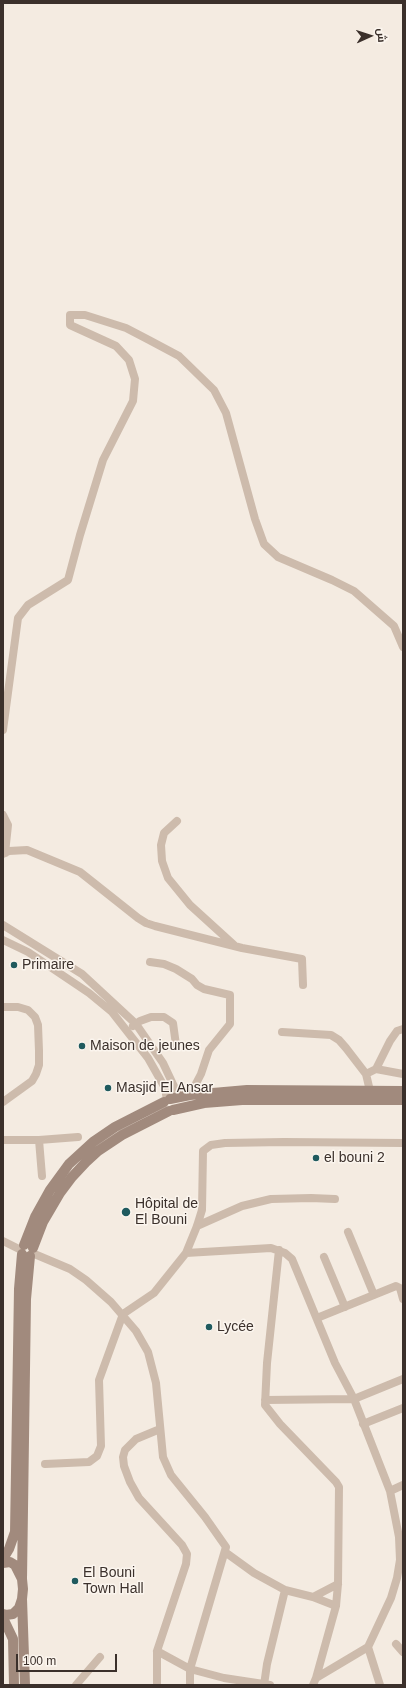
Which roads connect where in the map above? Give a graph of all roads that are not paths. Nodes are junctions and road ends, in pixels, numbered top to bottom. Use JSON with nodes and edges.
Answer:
{"nodes":[{"id":1,"x":403,"y":647,"type":"edge"},
{"id":2,"x":3,"y":730,"type":"edge"},
{"id":3,"x":3,"y":815,"type":"edge"},
{"id":4,"x":176,"y":822,"type":"dead end"},
{"id":5,"x":4,"y":854,"type":"edge"},
{"id":6,"x":3,"y":925,"type":"edge"},
{"id":7,"x":3,"y":940,"type":"edge"},
{"id":8,"x":235,"y":946,"type":"junction"},
{"id":9,"x":150,"y":962,"type":"dead end"},
{"id":10,"x":303,"y":985,"type":"dead end"},
{"id":11,"x":3,"y":1006,"type":"edge"},
{"id":12,"x":136,"y":1024,"type":"junction"},
{"id":13,"x":403,"y":1029,"type":"edge"},
{"id":14,"x":126,"y":1031,"type":"junction"},
{"id":15,"x":282,"y":1032,"type":"dead end"},
{"id":16,"x":176,"y":1046,"type":"dead end"},
{"id":17,"x":376,"y":1069,"type":"junction"},
{"id":18,"x":366,"y":1074,"type":"junction"},
{"id":19,"x":403,"y":1074,"type":"edge"},
{"id":20,"x":370,"y":1091,"type":"junction"},
{"id":21,"x":403,"y":1091,"type":"edge"},
{"id":22,"x":190,"y":1095,"type":"junction"},
{"id":23,"x":403,"y":1100,"type":"edge"},
{"id":24,"x":3,"y":1102,"type":"edge"},
{"id":25,"x":170,"y":1103,"type":"junction"},
{"id":26,"x":78,"y":1137,"type":"dead end"},
{"id":27,"x":3,"y":1140,"type":"edge"},
{"id":28,"x":39,"y":1140,"type":"junction"},
{"id":29,"x":403,"y":1143,"type":"edge"},
{"id":30,"x":42,"y":1176,"type":"dead end"},
{"id":31,"x":335,"y":1199,"type":"dead end"},
{"id":32,"x":197,"y":1226,"type":"junction"},
{"id":33,"x":348,"y":1232,"type":"dead end"},
{"id":34,"x":3,"y":1241,"type":"edge"},
{"id":35,"x":279,"y":1250,"type":"junction"},
{"id":36,"x":27,"y":1251,"type":"junction"},
{"id":37,"x":186,"y":1253,"type":"junction"},
{"id":38,"x":324,"y":1257,"type":"dead end"},
{"id":39,"x":374,"y":1295,"type":"junction"},
{"id":40,"x":403,"y":1299,"type":"edge"},
{"id":41,"x":345,"y":1307,"type":"junction"},
{"id":42,"x":123,"y":1314,"type":"junction"},
{"id":43,"x":317,"y":1318,"type":"junction"},
{"id":44,"x":403,"y":1379,"type":"edge"},
{"id":45,"x":354,"y":1399,"type":"junction"},
{"id":46,"x":265,"y":1400,"type":"junction"},
{"id":47,"x":403,"y":1408,"type":"edge"},
{"id":48,"x":363,"y":1424,"type":"junction"},
{"id":49,"x":160,"y":1429,"type":"junction"},
{"id":50,"x":45,"y":1464,"type":"dead end"},
{"id":51,"x":403,"y":1485,"type":"edge"},
{"id":52,"x":390,"y":1490,"type":"junction"},
{"id":53,"x":225,"y":1552,"type":"junction"},
{"id":54,"x":3,"y":1559,"type":"edge"},
{"id":55,"x":3,"y":1563,"type":"edge"},
{"id":56,"x":22,"y":1579,"type":"junction"},
{"id":57,"x":338,"y":1584,"type":"junction"},
{"id":58,"x":285,"y":1590,"type":"junction"},
{"id":59,"x":313,"y":1597,"type":"junction"},
{"id":60,"x":22,"y":1599,"type":"junction"},
{"id":61,"x":336,"y":1606,"type":"junction"},
{"id":62,"x":3,"y":1614,"type":"edge"},
{"id":63,"x":3,"y":1618,"type":"edge"},
{"id":64,"x":396,"y":1644,"type":"dead end"},
{"id":65,"x":368,"y":1647,"type":"junction"},
{"id":66,"x":157,"y":1651,"type":"junction"},
{"id":67,"x":403,"y":1652,"type":"edge"},
{"id":68,"x":100,"y":1658,"type":"dead end"},
{"id":69,"x":190,"y":1669,"type":"junction"},
{"id":70,"x":315,"y":1682,"type":"edge"},
{"id":71,"x":14,"y":1685,"type":"edge"},
{"id":72,"x":25,"y":1685,"type":"edge"},
{"id":73,"x":76,"y":1685,"type":"edge"},
{"id":74,"x":157,"y":1685,"type":"edge"},
{"id":75,"x":190,"y":1685,"type":"edge"},
{"id":76,"x":266,"y":1685,"type":"edge"},
{"id":77,"x":380,"y":1685,"type":"edge"}],
"edges":[{"from":1,"to":2,"type":"street"},
{"from":3,"to":5,"type":"street"},
{"from":4,"to":8,"type":"street"},
{"from":5,"to":8,"type":"street"},
{"from":6,"to":12,"type":"street"},
{"from":7,"to":14,"type":"street"},
{"from":8,"to":10,"type":"street"},
{"from":9,"to":22,"type":"street"},
{"from":11,"to":24,"type":"street"},
{"from":12,"to":14,"type":"street"},
{"from":12,"to":16,"type":"street"},
{"from":12,"to":25,"type":"street"},
{"from":13,"to":17,"type":"street"},
{"from":14,"to":25,"type":"street"},
{"from":15,"to":18,"type":"street"},
{"from":17,"to":18,"type":"street"},
{"from":17,"to":19,"type":"street"},
{"from":18,"to":20,"type":"street"},
{"from":20,"to":21,"type":"main road"},
{"from":20,"to":22,"type":"main road"},
{"from":22,"to":25,"type":"main road"},
{"from":23,"to":25,"type":"main road"},
{"from":25,"to":36,"type":"main road"},
{"from":26,"to":28,"type":"street"},
{"from":27,"to":28,"type":"street"},
{"from":28,"to":30,"type":"street"},
{"from":29,"to":32,"type":"street"},
{"from":31,"to":32,"type":"street"},
{"from":32,"to":37,"type":"street"},
{"from":33,"to":39,"type":"street"},
{"from":34,"to":36,"type":"street"},
{"from":35,"to":37,"type":"street"},
{"from":35,"to":43,"type":"street"},
{"from":35,"to":46,"type":"street"},
{"from":36,"to":42,"type":"street"},
{"from":36,"to":54,"type":"main road"},
{"from":36,"to":56,"type":"main road"},
{"from":37,"to":42,"type":"street"},
{"from":38,"to":41,"type":"street"},
{"from":39,"to":40,"type":"street"},
{"from":39,"to":41,"type":"street"},
{"from":41,"to":43,"type":"street"},
{"from":42,"to":49,"type":"street"},
{"from":42,"to":50,"type":"street"},
{"from":43,"to":45,"type":"street"},
{"from":44,"to":45,"type":"street"},
{"from":45,"to":46,"type":"street"},
{"from":45,"to":48,"type":"street"},
{"from":46,"to":57,"type":"street"},
{"from":47,"to":48,"type":"street"},
{"from":48,"to":52,"type":"street"},
{"from":49,"to":53,"type":"street"},
{"from":49,"to":66,"type":"street"},
{"from":51,"to":52,"type":"street"},
{"from":52,"to":65,"type":"street"},
{"from":53,"to":58,"type":"street"},
{"from":53,"to":69,"type":"street"},
{"from":55,"to":56,"type":"main road"},
{"from":56,"to":60,"type":"main road"},
{"from":57,"to":59,"type":"street"},
{"from":57,"to":61,"type":"street"},
{"from":58,"to":59,"type":"street"},
{"from":58,"to":76,"type":"street"},
{"from":59,"to":61,"type":"street"},
{"from":60,"to":62,"type":"main road"},
{"from":60,"to":72,"type":"main road"},
{"from":61,"to":70,"type":"street"},
{"from":63,"to":71,"type":"main road"},
{"from":64,"to":67,"type":"street"},
{"from":65,"to":70,"type":"street"},
{"from":65,"to":77,"type":"street"},
{"from":66,"to":69,"type":"street"},
{"from":66,"to":74,"type":"street"},
{"from":68,"to":73,"type":"street"},
{"from":69,"to":75,"type":"street"},
{"from":69,"to":76,"type":"street"}]}
